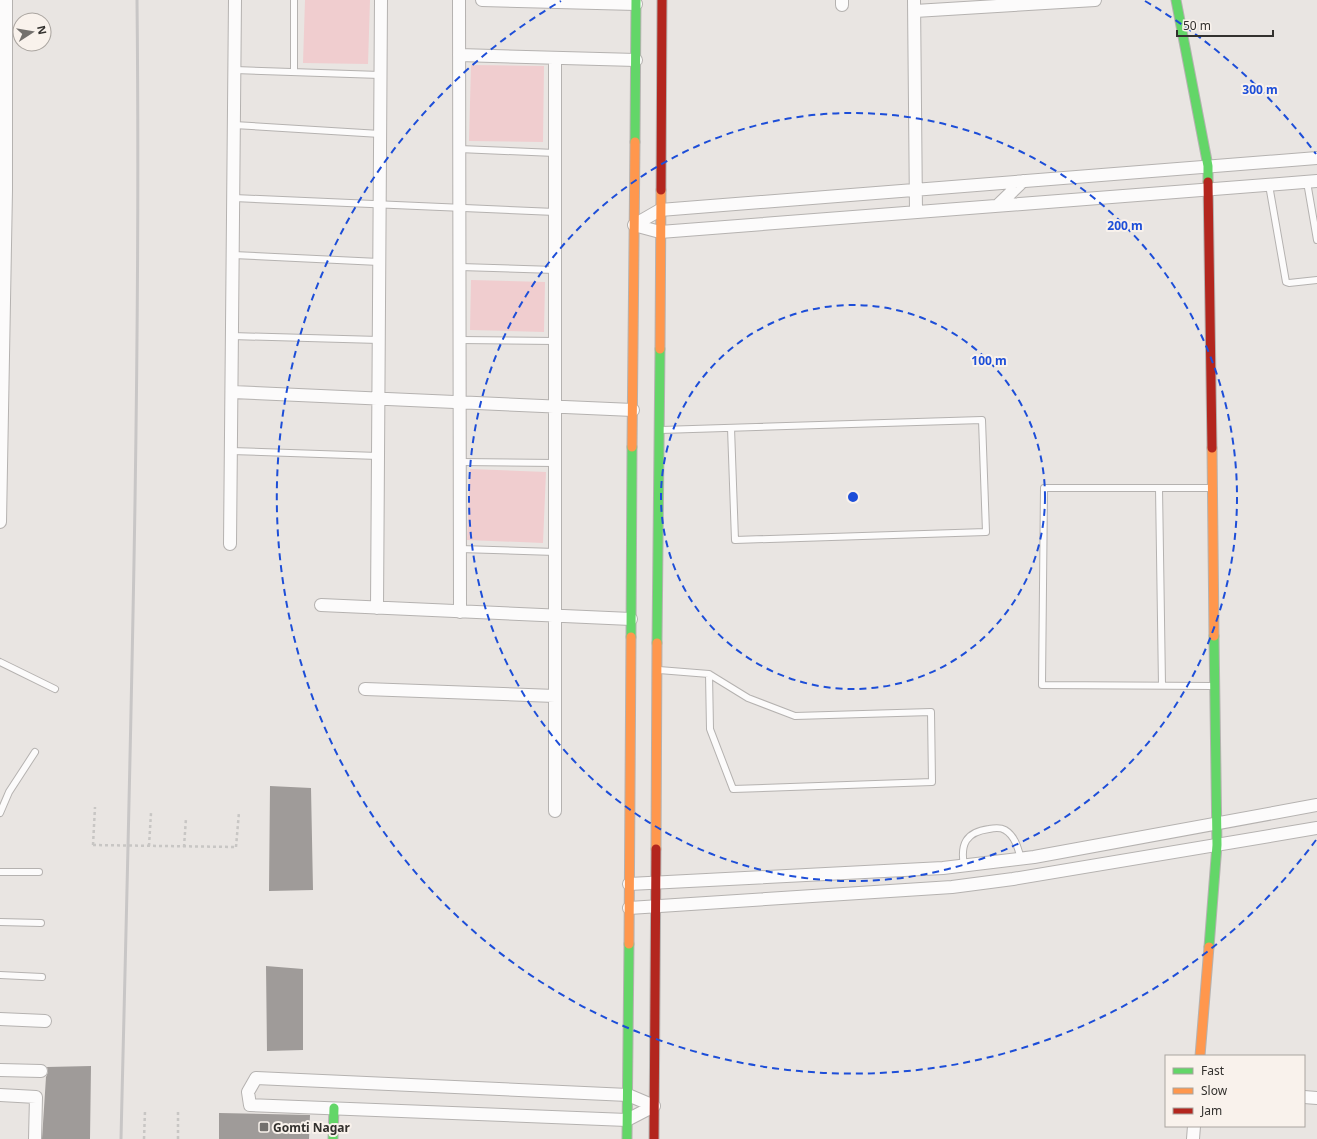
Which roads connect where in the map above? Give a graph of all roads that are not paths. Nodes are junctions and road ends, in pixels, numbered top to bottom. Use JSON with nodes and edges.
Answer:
{"nodes":[{"id":1,"x":6,"y":0,"type":"edge"},
{"id":2,"x":236,"y":0,"type":"edge"},
{"id":3,"x":294,"y":0,"type":"edge"},
{"id":4,"x":381,"y":0,"type":"edge"},
{"id":5,"x":459,"y":0,"type":"edge"},
{"id":6,"x":482,"y":0,"type":"edge"},
{"id":7,"x":662,"y":0,"type":"edge"},
{"id":8,"x":1095,"y":0,"type":"edge"},
{"id":9,"x":1176,"y":0,"type":"edge"},
{"id":10,"x":538,"y":1,"type":"edge"},
{"id":11,"x":636,"y":2,"type":"edge"},
{"id":12,"x":914,"y":5,"type":"edge"},
{"id":13,"x":459,"y":55,"type":"junction"},
{"id":14,"x":555,"y":58,"type":"junction"},
{"id":15,"x":636,"y":60,"type":"junction"},
{"id":16,"x":235,"y":70,"type":"junction"},
{"id":17,"x":294,"y":72,"type":"junction"},
{"id":18,"x":380,"y":75,"type":"junction"},
{"id":19,"x":234,"y":125,"type":"junction"},
{"id":20,"x":380,"y":134,"type":"junction"},
{"id":21,"x":459,"y":149,"type":"junction"},
{"id":22,"x":555,"y":153,"type":"junction"},
{"id":23,"x":1317,"y":158,"type":"edge"},
{"id":24,"x":1208,"y":166,"type":"junction"},
{"id":25,"x":1023,"y":181,"type":"junction"},
{"id":26,"x":1312,"y":181,"type":"edge"},
{"id":27,"x":1269,"y":185,"type":"junction"},
{"id":28,"x":1208,"y":189,"type":"junction"},
{"id":29,"x":916,"y":190,"type":"junction"},
{"id":30,"x":234,"y":198,"type":"junction"},
{"id":31,"x":380,"y":205,"type":"junction"},
{"id":32,"x":997,"y":206,"type":"junction"},
{"id":33,"x":460,"y":209,"type":"junction"},
{"id":34,"x":660,"y":210,"type":"junction"},
{"id":35,"x":555,"y":212,"type":"junction"},
{"id":36,"x":916,"y":212,"type":"junction"},
{"id":37,"x":634,"y":225,"type":"junction"},
{"id":38,"x":660,"y":232,"type":"junction"},
{"id":39,"x":1317,"y":240,"type":"edge"},
{"id":40,"x":233,"y":255,"type":"junction"},
{"id":41,"x":379,"y":262,"type":"junction"},
{"id":42,"x":460,"y":267,"type":"junction"},
{"id":43,"x":555,"y":270,"type":"junction"},
{"id":44,"x":1317,"y":280,"type":"edge"},
{"id":45,"x":2,"y":293,"type":"edge"},
{"id":46,"x":232,"y":336,"type":"junction"},
{"id":47,"x":379,"y":340,"type":"junction"},
{"id":48,"x":460,"y":340,"type":"junction"},
{"id":49,"x":555,"y":341,"type":"junction"},
{"id":50,"x":1,"y":368,"type":"edge"},
{"id":51,"x":232,"y":392,"type":"junction"},
{"id":52,"x":378,"y":398,"type":"junction"},
{"id":53,"x":460,"y":402,"type":"junction"},
{"id":54,"x":555,"y":406,"type":"junction"},
{"id":55,"x":633,"y":410,"type":"junction"},
{"id":56,"x":731,"y":428,"type":"junction"},
{"id":57,"x":659,"y":430,"type":"junction"},
{"id":58,"x":231,"y":451,"type":"junction"},
{"id":59,"x":378,"y":456,"type":"junction"},
{"id":60,"x":460,"y":462,"type":"junction"},
{"id":61,"x":555,"y":463,"type":"junction"},
{"id":62,"x":1159,"y":488,"type":"junction"},
{"id":63,"x":1212,"y":488,"type":"junction"},
{"id":64,"x":0,"y":522,"type":"edge"},
{"id":65,"x":230,"y":544,"type":"dead end"},
{"id":66,"x":460,"y":549,"type":"junction"},
{"id":67,"x":555,"y":552,"type":"junction"},
{"id":68,"x":321,"y":605,"type":"dead end"},
{"id":69,"x":377,"y":608,"type":"junction"},
{"id":70,"x":460,"y":612,"type":"junction"},
{"id":71,"x":555,"y":616,"type":"junction"},
{"id":72,"x":631,"y":619,"type":"junction"},
{"id":73,"x":0,"y":662,"type":"edge"},
{"id":74,"x":658,"y":670,"type":"junction"},
{"id":75,"x":709,"y":674,"type":"junction"},
{"id":76,"x":1162,"y":686,"type":"junction"},
{"id":77,"x":1215,"y":686,"type":"junction"},
{"id":78,"x":55,"y":689,"type":"dead end"},
{"id":79,"x":365,"y":689,"type":"dead end"},
{"id":80,"x":555,"y":696,"type":"junction"},
{"id":81,"x":36,"y":752,"type":"dead end"},
{"id":82,"x":1317,"y":805,"type":"edge"},
{"id":83,"x":555,"y":811,"type":"dead end"},
{"id":84,"x":0,"y":814,"type":"edge"},
{"id":85,"x":1217,"y":824,"type":"junction"},
{"id":86,"x":1317,"y":828,"type":"edge"},
{"id":87,"x":1217,"y":845,"type":"junction"},
{"id":88,"x":1021,"y":859,"type":"junction"},
{"id":89,"x":964,"y":866,"type":"junction"},
{"id":90,"x":0,"y":872,"type":"edge"},
{"id":91,"x":39,"y":872,"type":"dead end"},
{"id":92,"x":656,"y":883,"type":"junction"},
{"id":93,"x":629,"y":884,"type":"junction"},
{"id":94,"x":656,"y":907,"type":"junction"},
{"id":95,"x":629,"y":908,"type":"junction"},
{"id":96,"x":0,"y":922,"type":"edge"},
{"id":97,"x":41,"y":923,"type":"dead end"},
{"id":98,"x":0,"y":975,"type":"edge"},
{"id":99,"x":42,"y":978,"type":"dead end"},
{"id":100,"x":0,"y":1020,"type":"edge"},
{"id":101,"x":45,"y":1021,"type":"dead end"},
{"id":102,"x":1200,"y":1055,"type":"edge"},
{"id":103,"x":0,"y":1070,"type":"edge"},
{"id":104,"x":41,"y":1071,"type":"dead end"},
{"id":105,"x":0,"y":1095,"type":"edge"},
{"id":106,"x":628,"y":1095,"type":"junction"},
{"id":107,"x":1305,"y":1097,"type":"edge"},
{"id":108,"x":1317,"y":1098,"type":"edge"},
{"id":109,"x":654,"y":1106,"type":"junction"},
{"id":110,"x":334,"y":1108,"type":"junction"},
{"id":111,"x":627,"y":1120,"type":"junction"},
{"id":112,"x":1194,"y":1127,"type":"edge"},
{"id":113,"x":35,"y":1139,"type":"edge"},
{"id":114,"x":334,"y":1139,"type":"edge"},
{"id":115,"x":627,"y":1139,"type":"edge"},
{"id":116,"x":654,"y":1139,"type":"edge"},
{"id":117,"x":1193,"y":1139,"type":"edge"}],
"edges":[{"from":1,"to":45,"type":"street"},
{"from":2,"to":16,"type":"street"},
{"from":3,"to":17,"type":"lane"},
{"from":4,"to":18,"type":"street"},
{"from":5,"to":13,"type":"street"},
{"from":6,"to":10,"type":"street"},
{"from":7,"to":34,"type":"street"},
{"from":8,"to":12,"type":"street"},
{"from":9,"to":24,"type":"street"},
{"from":10,"to":11,"type":"street"},
{"from":11,"to":15,"type":"street"},
{"from":12,"to":29,"type":"street"},
{"from":13,"to":14,"type":"street"},
{"from":13,"to":21,"type":"street"},
{"from":14,"to":15,"type":"street"},
{"from":14,"to":22,"type":"street"},
{"from":15,"to":37,"type":"street"},
{"from":16,"to":17,"type":"lane"},
{"from":16,"to":19,"type":"street"},
{"from":17,"to":18,"type":"lane"},
{"from":18,"to":20,"type":"street"},
{"from":19,"to":20,"type":"lane"},
{"from":19,"to":30,"type":"street"},
{"from":20,"to":31,"type":"street"},
{"from":21,"to":22,"type":"lane"},
{"from":21,"to":33,"type":"street"},
{"from":22,"to":35,"type":"street"},
{"from":23,"to":24,"type":"street"},
{"from":24,"to":25,"type":"street"},
{"from":24,"to":28,"type":"street"},
{"from":25,"to":29,"type":"street"},
{"from":25,"to":32,"type":"street"},
{"from":26,"to":27,"type":"street"},
{"from":26,"to":39,"type":"lane"},
{"from":27,"to":28,"type":"street"},
{"from":27,"to":44,"type":"lane"},
{"from":28,"to":32,"type":"street"},
{"from":28,"to":63,"type":"street"},
{"from":29,"to":34,"type":"street"},
{"from":29,"to":36,"type":"street"},
{"from":30,"to":31,"type":"lane"},
{"from":30,"to":40,"type":"street"},
{"from":31,"to":33,"type":"lane"},
{"from":31,"to":41,"type":"street"},
{"from":32,"to":36,"type":"street"},
{"from":33,"to":35,"type":"lane"},
{"from":33,"to":42,"type":"street"},
{"from":34,"to":37,"type":"street"},
{"from":34,"to":38,"type":"street"},
{"from":35,"to":43,"type":"street"},
{"from":36,"to":38,"type":"street"},
{"from":37,"to":38,"type":"street"},
{"from":37,"to":55,"type":"street"},
{"from":38,"to":57,"type":"street"},
{"from":40,"to":41,"type":"lane"},
{"from":40,"to":46,"type":"street"},
{"from":41,"to":47,"type":"street"},
{"from":42,"to":43,"type":"lane"},
{"from":42,"to":48,"type":"street"},
{"from":43,"to":49,"type":"street"},
{"from":45,"to":50,"type":"street"},
{"from":46,"to":47,"type":"lane"},
{"from":46,"to":51,"type":"street"},
{"from":47,"to":52,"type":"street"},
{"from":48,"to":49,"type":"lane"},
{"from":48,"to":53,"type":"street"},
{"from":49,"to":54,"type":"street"},
{"from":50,"to":64,"type":"street"},
{"from":51,"to":52,"type":"street"},
{"from":51,"to":58,"type":"street"},
{"from":52,"to":53,"type":"street"},
{"from":52,"to":59,"type":"street"},
{"from":53,"to":54,"type":"street"},
{"from":53,"to":60,"type":"street"},
{"from":54,"to":55,"type":"street"},
{"from":54,"to":61,"type":"street"},
{"from":55,"to":72,"type":"street"},
{"from":56,"to":56,"type":"lane"},
{"from":56,"to":57,"type":"lane"},
{"from":57,"to":74,"type":"street"},
{"from":58,"to":59,"type":"lane"},
{"from":58,"to":65,"type":"street"},
{"from":59,"to":69,"type":"street"},
{"from":60,"to":61,"type":"lane"},
{"from":60,"to":66,"type":"street"},
{"from":61,"to":67,"type":"street"},
{"from":62,"to":63,"type":"lane"},
{"from":62,"to":76,"type":"lane"},
{"from":62,"to":76,"type":"lane"},
{"from":63,"to":77,"type":"street"},
{"from":66,"to":67,"type":"lane"},
{"from":66,"to":70,"type":"street"},
{"from":67,"to":71,"type":"street"},
{"from":68,"to":69,"type":"street"},
{"from":69,"to":70,"type":"street"},
{"from":70,"to":71,"type":"street"},
{"from":71,"to":72,"type":"street"},
{"from":71,"to":80,"type":"street"},
{"from":72,"to":93,"type":"street"},
{"from":73,"to":78,"type":"lane"},
{"from":74,"to":75,"type":"lane"},
{"from":74,"to":92,"type":"street"},
{"from":75,"to":75,"type":"lane"},
{"from":76,"to":77,"type":"lane"},
{"from":77,"to":85,"type":"street"},
{"from":79,"to":80,"type":"street"},
{"from":80,"to":83,"type":"street"},
{"from":81,"to":84,"type":"lane"},
{"from":82,"to":85,"type":"street"},
{"from":85,"to":87,"type":"street"},
{"from":85,"to":88,"type":"street"},
{"from":86,"to":87,"type":"street"},
{"from":87,"to":94,"type":"street"},
{"from":87,"to":102,"type":"street"},
{"from":88,"to":89,"type":"street"},
{"from":88,"to":89,"type":"lane"},
{"from":89,"to":92,"type":"street"},
{"from":90,"to":91,"type":"lane"},
{"from":92,"to":93,"type":"street"},
{"from":92,"to":94,"type":"street"},
{"from":93,"to":95,"type":"street"},
{"from":94,"to":95,"type":"street"},
{"from":94,"to":109,"type":"street"},
{"from":95,"to":106,"type":"street"},
{"from":96,"to":97,"type":"lane"},
{"from":98,"to":99,"type":"lane"},
{"from":100,"to":101,"type":"street"},
{"from":103,"to":104,"type":"street"},
{"from":105,"to":113,"type":"street"},
{"from":106,"to":109,"type":"street"},
{"from":106,"to":110,"type":"street"},
{"from":106,"to":111,"type":"street"},
{"from":107,"to":108,"type":"street"},
{"from":109,"to":111,"type":"street"},
{"from":109,"to":116,"type":"street"},
{"from":110,"to":111,"type":"street"},
{"from":110,"to":114,"type":"street"},
{"from":111,"to":115,"type":"street"},
{"from":112,"to":117,"type":"street"}]}
